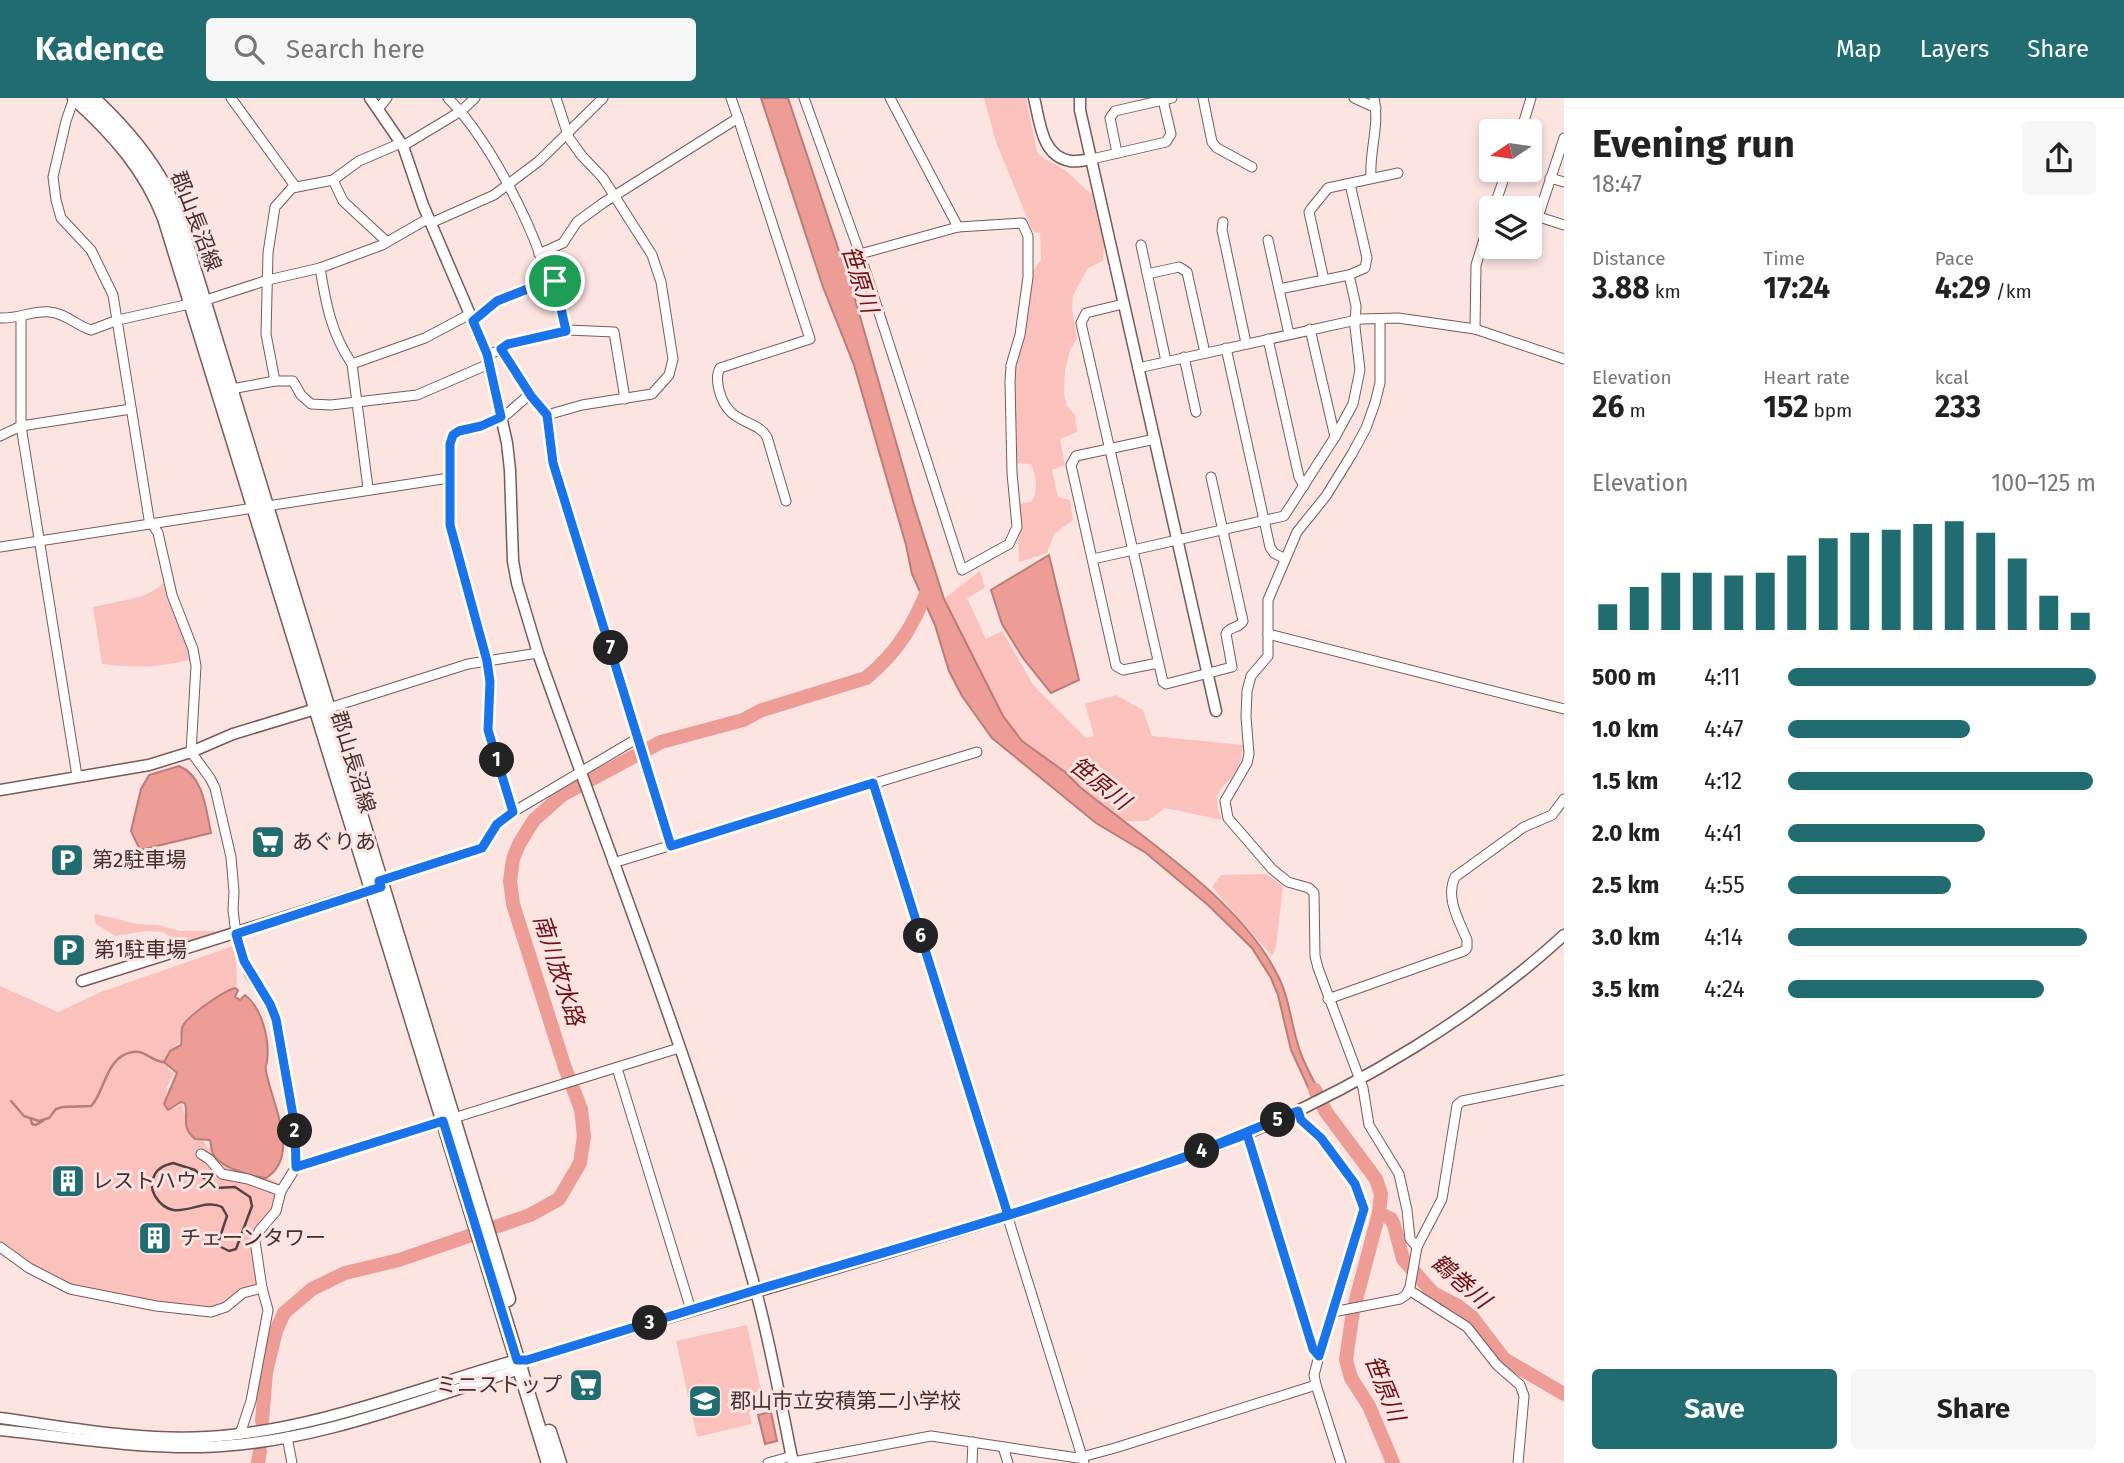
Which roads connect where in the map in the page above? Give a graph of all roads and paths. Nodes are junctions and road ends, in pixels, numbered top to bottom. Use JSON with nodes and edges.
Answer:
{"nodes":[{"id":1,"x":75,"y":98,"type":"edge"},
{"id":2,"x":92,"y":98,"type":"edge"},
{"id":3,"x":370,"y":98,"type":"edge"},
{"id":4,"x":387,"y":98,"type":"edge"},
{"id":5,"x":448,"y":98,"type":"edge"},
{"id":6,"x":475,"y":98,"type":"edge"},
{"id":7,"x":556,"y":98,"type":"edge"},
{"id":8,"x":603,"y":98,"type":"edge"},
{"id":9,"x":731,"y":98,"type":"edge"},
{"id":10,"x":804,"y":98,"type":"edge"},
{"id":11,"x":890,"y":98,"type":"edge"},
{"id":12,"x":1034,"y":98,"type":"edge"},
{"id":13,"x":1080,"y":98,"type":"edge"},
{"id":14,"x":1203,"y":98,"type":"edge"},
{"id":15,"x":1354,"y":98,"type":"edge"},
{"id":16,"x":1531,"y":98,"type":"edge"},
{"id":17,"x":233,"y":99,"type":"edge"},
{"id":18,"x":1168,"y":99,"type":"edge"},
{"id":19,"x":1375,"y":103,"type":"edge"},
{"id":20,"x":378,"y":109,"type":"junction"},
{"id":21,"x":461,"y":111,"type":"junction"},
{"id":22,"x":738,"y":118,"type":"junction"},
{"id":23,"x":1525,"y":119,"type":"edge"},
{"id":24,"x":568,"y":134,"type":"junction"},
{"id":25,"x":1564,"y":138,"type":"edge"},
{"id":26,"x":402,"y":145,"type":"junction"},
{"id":27,"x":1117,"y":153,"type":"junction"},
{"id":28,"x":1092,"y":159,"type":"junction"},
{"id":29,"x":1252,"y":167,"type":"dead end"},
{"id":30,"x":1398,"y":173,"type":"dead end"},
{"id":31,"x":1371,"y":178,"type":"junction"},
{"id":32,"x":1550,"y":178,"type":"junction"},
{"id":33,"x":332,"y":180,"type":"junction"},
{"id":34,"x":1564,"y":182,"type":"edge"},
{"id":35,"x":1350,"y":184,"type":"junction"},
{"id":36,"x":507,"y":185,"type":"junction"},
{"id":37,"x":295,"y":186,"type":"junction"},
{"id":38,"x":615,"y":196,"type":"junction"},
{"id":39,"x":1542,"y":196,"type":"edge"},
{"id":40,"x":1542,"y":218,"type":"edge"},
{"id":41,"x":430,"y":220,"type":"junction"},
{"id":42,"x":1223,"y":222,"type":"dead end"},
{"id":43,"x":1564,"y":225,"type":"edge"},
{"id":44,"x":958,"y":227,"type":"junction"},
{"id":45,"x":1268,"y":240,"type":"dead end"},
{"id":46,"x":386,"y":241,"type":"junction"},
{"id":47,"x":1141,"y":245,"type":"dead end"},
{"id":48,"x":539,"y":254,"type":"junction"},
{"id":49,"x":860,"y":254,"type":"junction"},
{"id":50,"x":1479,"y":255,"type":"edge"},
{"id":51,"x":320,"y":268,"type":"junction"},
{"id":52,"x":1147,"y":275,"type":"junction"},
{"id":53,"x":1349,"y":275,"type":"junction"},
{"id":54,"x":268,"y":280,"type":"junction"},
{"id":55,"x":1324,"y":280,"type":"junction"},
{"id":56,"x":548,"y":281,"type":"junction"},
{"id":57,"x":1279,"y":289,"type":"junction"},
{"id":58,"x":197,"y":303,"type":"junction"},
{"id":59,"x":1123,"y":304,"type":"junction"},
{"id":60,"x":21,"y":317,"type":"junction"},
{"id":61,"x":472,"y":317,"type":"junction"},
{"id":62,"x":0,"y":318,"type":"edge"},
{"id":63,"x":1380,"y":319,"type":"junction"},
{"id":64,"x":118,"y":320,"type":"junction"},
{"id":65,"x":1355,"y":320,"type":"junction"},
{"id":66,"x":1310,"y":329,"type":"junction"},
{"id":67,"x":1475,"y":329,"type":"junction"},
{"id":68,"x":566,"y":331,"type":"junction"},
{"id":69,"x":1289,"y":334,"type":"junction"},
{"id":70,"x":1268,"y":339,"type":"junction"},
{"id":71,"x":1247,"y":343,"type":"junction"},
{"id":72,"x":1226,"y":348,"type":"junction"},
{"id":73,"x":501,"y":349,"type":"junction"},
{"id":74,"x":1205,"y":353,"type":"junction"},
{"id":75,"x":1184,"y":357,"type":"junction"},
{"id":76,"x":488,"y":359,"type":"junction"},
{"id":77,"x":1564,"y":359,"type":"edge"},
{"id":78,"x":1166,"y":361,"type":"junction"},
{"id":79,"x":352,"y":364,"type":"junction"},
{"id":80,"x":1138,"y":368,"type":"junction"},
{"id":81,"x":275,"y":381,"type":"junction"},
{"id":82,"x":223,"y":390,"type":"junction"},
{"id":83,"x":530,"y":394,"type":"junction"},
{"id":84,"x":625,"y":399,"type":"junction"},
{"id":85,"x":358,"y":402,"type":"junction"},
{"id":86,"x":131,"y":409,"type":"junction"},
{"id":87,"x":1196,"y":412,"type":"dead end"},
{"id":88,"x":547,"y":415,"type":"junction"},
{"id":89,"x":501,"y":417,"type":"junction"},
{"id":90,"x":20,"y":426,"type":"junction"},
{"id":91,"x":0,"y":436,"type":"edge"},
{"id":92,"x":1335,"y":437,"type":"junction"},
{"id":93,"x":1155,"y":439,"type":"junction"},
{"id":94,"x":1111,"y":448,"type":"junction"},
{"id":95,"x":449,"y":478,"type":"junction"},
{"id":96,"x":1211,"y":478,"type":"dead end"},
{"id":97,"x":1304,"y":486,"type":"junction"},
{"id":98,"x":368,"y":488,"type":"junction"},
{"id":99,"x":786,"y":501,"type":"dead end"},
{"id":100,"x":259,"y":507,"type":"junction"},
{"id":101,"x":1264,"y":521,"type":"junction"},
{"id":102,"x":151,"y":524,"type":"junction"},
{"id":103,"x":1223,"y":530,"type":"junction"},
{"id":104,"x":39,"y":541,"type":"junction"},
{"id":105,"x":1177,"y":541,"type":"junction"},
{"id":106,"x":0,"y":547,"type":"edge"},
{"id":107,"x":1133,"y":550,"type":"junction"},
{"id":108,"x":1093,"y":559,"type":"junction"},
{"id":109,"x":1285,"y":559,"type":"junction"},
{"id":110,"x":1268,"y":634,"type":"junction"},
{"id":111,"x":538,"y":653,"type":"junction"},
{"id":112,"x":487,"y":661,"type":"junction"},
{"id":113,"x":1158,"y":663,"type":"junction"},
{"id":114,"x":1208,"y":674,"type":"junction"},
{"id":115,"x":322,"y":708,"type":"junction"},
{"id":116,"x":1564,"y":709,"type":"edge"},
{"id":117,"x":1216,"y":711,"type":"dead end"},
{"id":118,"x":638,"y":738,"type":"junction"},
{"id":119,"x":191,"y":752,"type":"junction"},
{"id":120,"x":977,"y":752,"type":"dead end"},
{"id":121,"x":580,"y":773,"type":"junction"},
{"id":122,"x":76,"y":776,"type":"junction"},
{"id":123,"x":873,"y":783,"type":"junction"},
{"id":124,"x":0,"y":790,"type":"edge"},
{"id":125,"x":1564,"y":800,"type":"edge"},
{"id":126,"x":513,"y":812,"type":"junction"},
{"id":127,"x":671,"y":846,"type":"junction"},
{"id":128,"x":613,"y":863,"type":"junction"},
{"id":129,"x":377,"y":886,"type":"junction"},
{"id":130,"x":236,"y":934,"type":"junction"},
{"id":131,"x":1564,"y":935,"type":"edge"},
{"id":132,"x":82,"y":981,"type":"dead end"},
{"id":133,"x":1328,"y":999,"type":"junction"},
{"id":134,"x":679,"y":1048,"type":"junction"},
{"id":135,"x":617,"y":1068,"type":"junction"},
{"id":136,"x":1360,"y":1079,"type":"junction"},
{"id":137,"x":1564,"y":1080,"type":"edge"},
{"id":138,"x":1298,"y":1111,"type":"junction"},
{"id":139,"x":449,"y":1119,"type":"junction"},
{"id":140,"x":1247,"y":1134,"type":"junction"},
{"id":141,"x":201,"y":1154,"type":"dead end"},
{"id":142,"x":296,"y":1167,"type":"junction"},
{"id":143,"x":281,"y":1191,"type":"junction"},
{"id":144,"x":1008,"y":1215,"type":"junction"},
{"id":145,"x":0,"y":1247,"type":"edge"},
{"id":146,"x":1417,"y":1250,"type":"junction"},
{"id":147,"x":262,"y":1288,"type":"junction"},
{"id":148,"x":1410,"y":1288,"type":"junction"},
{"id":149,"x":756,"y":1290,"type":"junction"},
{"id":150,"x":691,"y":1310,"type":"junction"},
{"id":151,"x":1333,"y":1312,"type":"junction"},
{"id":152,"x":1319,"y":1356,"type":"junction"},
{"id":153,"x":521,"y":1363,"type":"junction"},
{"id":154,"x":1316,"y":1385,"type":"junction"},
{"id":155,"x":0,"y":1418,"type":"edge"},
{"id":156,"x":0,"y":1430,"type":"edge"},
{"id":157,"x":270,"y":1435,"type":"junction"},
{"id":158,"x":246,"y":1437,"type":"junction"},
{"id":159,"x":287,"y":1437,"type":"junction"},
{"id":160,"x":973,"y":1442,"type":"junction"},
{"id":161,"x":1003,"y":1447,"type":"junction"},
{"id":162,"x":1083,"y":1460,"type":"edge"},
{"id":163,"x":793,"y":1461,"type":"edge"},
{"id":164,"x":292,"y":1463,"type":"edge"},
{"id":165,"x":548,"y":1463,"type":"edge"},
{"id":166,"x":559,"y":1463,"type":"edge"},
{"id":167,"x":768,"y":1463,"type":"edge"},
{"id":168,"x":972,"y":1463,"type":"edge"},
{"id":169,"x":1008,"y":1463,"type":"edge"},
{"id":170,"x":1341,"y":1463,"type":"edge"},
{"id":171,"x":1518,"y":1463,"type":"edge"}],
"edges":[{"from":1,"to":58,"type":"main road","name":"郡山長沼線"},
{"from":1,"to":64,"type":"street"},
{"from":2,"to":58,"type":"main road","name":"郡山長沼線"},
{"from":3,"to":20,"type":"street"},
{"from":4,"to":20,"type":"street"},
{"from":5,"to":21,"type":"street"},
{"from":6,"to":21,"type":"street"},
{"from":7,"to":24,"type":"street"},
{"from":8,"to":24,"type":"street"},
{"from":9,"to":22,"type":"street"},
{"from":10,"to":49,"type":"street"},
{"from":11,"to":44,"type":"street"},
{"from":12,"to":28,"type":"street"},
{"from":13,"to":28,"type":"street"},
{"from":14,"to":29,"type":"street"},
{"from":15,"to":19,"type":"street"},
{"from":16,"to":23,"type":"street"},
{"from":17,"to":37,"type":"street"},
{"from":18,"to":27,"type":"street"},
{"from":18,"to":27,"type":"street"},
{"from":19,"to":31,"type":"street"},
{"from":20,"to":26,"type":"street"},
{"from":21,"to":26,"type":"street"},
{"from":21,"to":36,"type":"street"},
{"from":22,"to":38,"type":"street"},
{"from":22,"to":99,"type":"street"},
{"from":24,"to":36,"type":"street"},
{"from":24,"to":38,"type":"street"},
{"from":25,"to":32,"type":"street"},
{"from":26,"to":33,"type":"street"},
{"from":26,"to":41,"type":"street"},
{"from":27,"to":28,"type":"street"},
{"from":28,"to":59,"type":"street"},
{"from":30,"to":31,"type":"street"},
{"from":31,"to":35,"type":"street"},
{"from":32,"to":34,"type":"street"},
{"from":32,"to":39,"type":"street"},
{"from":33,"to":37,"type":"street"},
{"from":33,"to":46,"type":"street"},
{"from":35,"to":53,"type":"street"},
{"from":35,"to":55,"type":"street"},
{"from":36,"to":41,"type":"street"},
{"from":36,"to":48,"type":"street"},
{"from":37,"to":54,"type":"street"},
{"from":38,"to":48,"type":"street"},
{"from":38,"to":84,"type":"street"},
{"from":40,"to":43,"type":"street"},
{"from":41,"to":46,"type":"street"},
{"from":41,"to":61,"type":"street"},
{"from":42,"to":71,"type":"street"},
{"from":44,"to":49,"type":"street"},
{"from":44,"to":49,"type":"street"},
{"from":45,"to":57,"type":"street"},
{"from":46,"to":51,"type":"street"},
{"from":47,"to":52,"type":"street"},
{"from":48,"to":56,"type":"street"},
{"from":50,"to":67,"type":"street"},
{"from":51,"to":54,"type":"street"},
{"from":51,"to":79,"type":"street"},
{"from":52,"to":74,"type":"street"},
{"from":52,"to":78,"type":"street"},
{"from":53,"to":55,"type":"street"},
{"from":53,"to":65,"type":"street"},
{"from":54,"to":58,"type":"street"},
{"from":54,"to":81,"type":"street"},
{"from":55,"to":57,"type":"street"},
{"from":56,"to":61,"type":"street"},
{"from":56,"to":68,"type":"street"},
{"from":57,"to":69,"type":"street"},
{"from":58,"to":64,"type":"street"},
{"from":58,"to":82,"type":"main road","name":"郡山長沼線"},
{"from":59,"to":80,"type":"street"},
{"from":59,"to":94,"type":"street"},
{"from":60,"to":62,"type":"street"},
{"from":60,"to":64,"type":"street"},
{"from":60,"to":90,"type":"street"},
{"from":61,"to":76,"type":"street"},
{"from":61,"to":79,"type":"street"},
{"from":63,"to":65,"type":"street"},
{"from":63,"to":67,"type":"street"},
{"from":63,"to":109,"type":"street"},
{"from":64,"to":86,"type":"street"},
{"from":65,"to":66,"type":"street"},
{"from":65,"to":92,"type":"street"},
{"from":66,"to":69,"type":"street"},
{"from":66,"to":92,"type":"street"},
{"from":67,"to":77,"type":"street"},
{"from":68,"to":73,"type":"street"},
{"from":68,"to":84,"type":"street"},
{"from":69,"to":70,"type":"street"},
{"from":70,"to":71,"type":"street"},
{"from":70,"to":97,"type":"street"},
{"from":71,"to":72,"type":"street"},
{"from":72,"to":74,"type":"street"},
{"from":72,"to":101,"type":"street"},
{"from":73,"to":76,"type":"street"},
{"from":73,"to":83,"type":"street"},
{"from":74,"to":75,"type":"street"},
{"from":75,"to":78,"type":"street"},
{"from":75,"to":87,"type":"street"},
{"from":76,"to":85,"type":"street"},
{"from":76,"to":89,"type":"street"},
{"from":78,"to":80,"type":"street"},
{"from":79,"to":85,"type":"street"},
{"from":80,"to":93,"type":"street"},
{"from":81,"to":82,"type":"street"},
{"from":81,"to":85,"type":"street"},
{"from":82,"to":100,"type":"main road","name":"郡山長沼線"},
{"from":83,"to":88,"type":"street"},
{"from":83,"to":89,"type":"street"},
{"from":84,"to":88,"type":"street"},
{"from":85,"to":98,"type":"street"},
{"from":86,"to":90,"type":"street"},
{"from":86,"to":102,"type":"street"},
{"from":88,"to":118,"type":"street"},
{"from":89,"to":95,"type":"street"},
{"from":89,"to":111,"type":"street"},
{"from":90,"to":91,"type":"street"},
{"from":90,"to":104,"type":"street"},
{"from":92,"to":97,"type":"street"},
{"from":93,"to":94,"type":"street"},
{"from":93,"to":105,"type":"street"},
{"from":94,"to":107,"type":"street"},
{"from":94,"to":108,"type":"street"},
{"from":95,"to":98,"type":"street"},
{"from":95,"to":112,"type":"street"},
{"from":96,"to":103,"type":"street"},
{"from":97,"to":101,"type":"street"},
{"from":98,"to":100,"type":"street"},
{"from":100,"to":102,"type":"street"},
{"from":100,"to":115,"type":"main road","name":"郡山長沼線"},
{"from":101,"to":103,"type":"street"},
{"from":101,"to":109,"type":"street"},
{"from":102,"to":104,"type":"street"},
{"from":102,"to":119,"type":"street"},
{"from":103,"to":105,"type":"street"},
{"from":103,"to":114,"type":"street"},
{"from":104,"to":106,"type":"street"},
{"from":104,"to":122,"type":"street"},
{"from":105,"to":107,"type":"street"},
{"from":105,"to":114,"type":"street"},
{"from":107,"to":108,"type":"street"},
{"from":107,"to":113,"type":"street"},
{"from":108,"to":113,"type":"street"},
{"from":109,"to":110,"type":"street"},
{"from":110,"to":116,"type":"street"},
{"from":110,"to":133,"type":"street"},
{"from":111,"to":112,"type":"street"},
{"from":111,"to":121,"type":"street"},
{"from":112,"to":115,"type":"street"},
{"from":112,"to":126,"type":"street"},
{"from":113,"to":114,"type":"street"},
{"from":114,"to":117,"type":"street"},
{"from":115,"to":119,"type":"street"},
{"from":115,"to":129,"type":"main road","name":"郡山長沼線"},
{"from":118,"to":121,"type":"street"},
{"from":118,"to":127,"type":"street"},
{"from":119,"to":122,"type":"street"},
{"from":119,"to":130,"type":"street"},
{"from":120,"to":123,"type":"street"},
{"from":121,"to":126,"type":"street"},
{"from":121,"to":128,"type":"street"},
{"from":122,"to":124,"type":"street"},
{"from":123,"to":127,"type":"street"},
{"from":123,"to":144,"type":"street"},
{"from":125,"to":133,"type":"street"},
{"from":126,"to":129,"type":"street"},
{"from":127,"to":128,"type":"street"},
{"from":128,"to":134,"type":"street"},
{"from":129,"to":130,"type":"street"},
{"from":129,"to":139,"type":"main road","name":"郡山長沼線"},
{"from":130,"to":132,"type":"street"},
{"from":130,"to":142,"type":"street"},
{"from":131,"to":136,"type":"street"},
{"from":133,"to":136,"type":"street"},
{"from":134,"to":135,"type":"street"},
{"from":134,"to":149,"type":"street"},
{"from":135,"to":139,"type":"street"},
{"from":135,"to":150,"type":"street"},
{"from":136,"to":138,"type":"street"},
{"from":136,"to":146,"type":"street"},
{"from":137,"to":146,"type":"street"},
{"from":138,"to":140,"type":"street"},
{"from":138,"to":151,"type":"street"},
{"from":139,"to":142,"type":"street"},
{"from":139,"to":153,"type":"main road","name":"郡山長沼線"},
{"from":140,"to":144,"type":"street"},
{"from":140,"to":152,"type":"street"},
{"from":141,"to":143,"type":"street"},
{"from":142,"to":143,"type":"street"},
{"from":143,"to":147,"type":"street"},
{"from":144,"to":149,"type":"street"},
{"from":144,"to":162,"type":"street"},
{"from":145,"to":147,"type":"street"},
{"from":146,"to":148,"type":"street"},
{"from":147,"to":158,"type":"street"},
{"from":148,"to":151,"type":"street"},
{"from":148,"to":171,"type":"street"},
{"from":149,"to":150,"type":"street"},
{"from":149,"to":163,"type":"street"},
{"from":150,"to":153,"type":"street"},
{"from":151,"to":152,"type":"street"},
{"from":152,"to":154,"type":"street"},
{"from":153,"to":157,"type":"street"},
{"from":153,"to":159,"type":"street"},
{"from":153,"to":165,"type":"main road","name":"郡山長沼線"},
{"from":153,"to":166,"type":"main road","name":"郡山長沼線"},
{"from":154,"to":162,"type":"street"},
{"from":154,"to":170,"type":"street"},
{"from":155,"to":158,"type":"street"},
{"from":156,"to":158,"type":"street"},
{"from":157,"to":158,"type":"street"},
{"from":157,"to":159,"type":"street"},
{"from":159,"to":164,"type":"street"},
{"from":160,"to":161,"type":"street"},
{"from":160,"to":163,"type":"street"},
{"from":160,"to":168,"type":"street"},
{"from":161,"to":162,"type":"street"},
{"from":161,"to":169,"type":"street"},
{"from":163,"to":167,"type":"street"}]}
